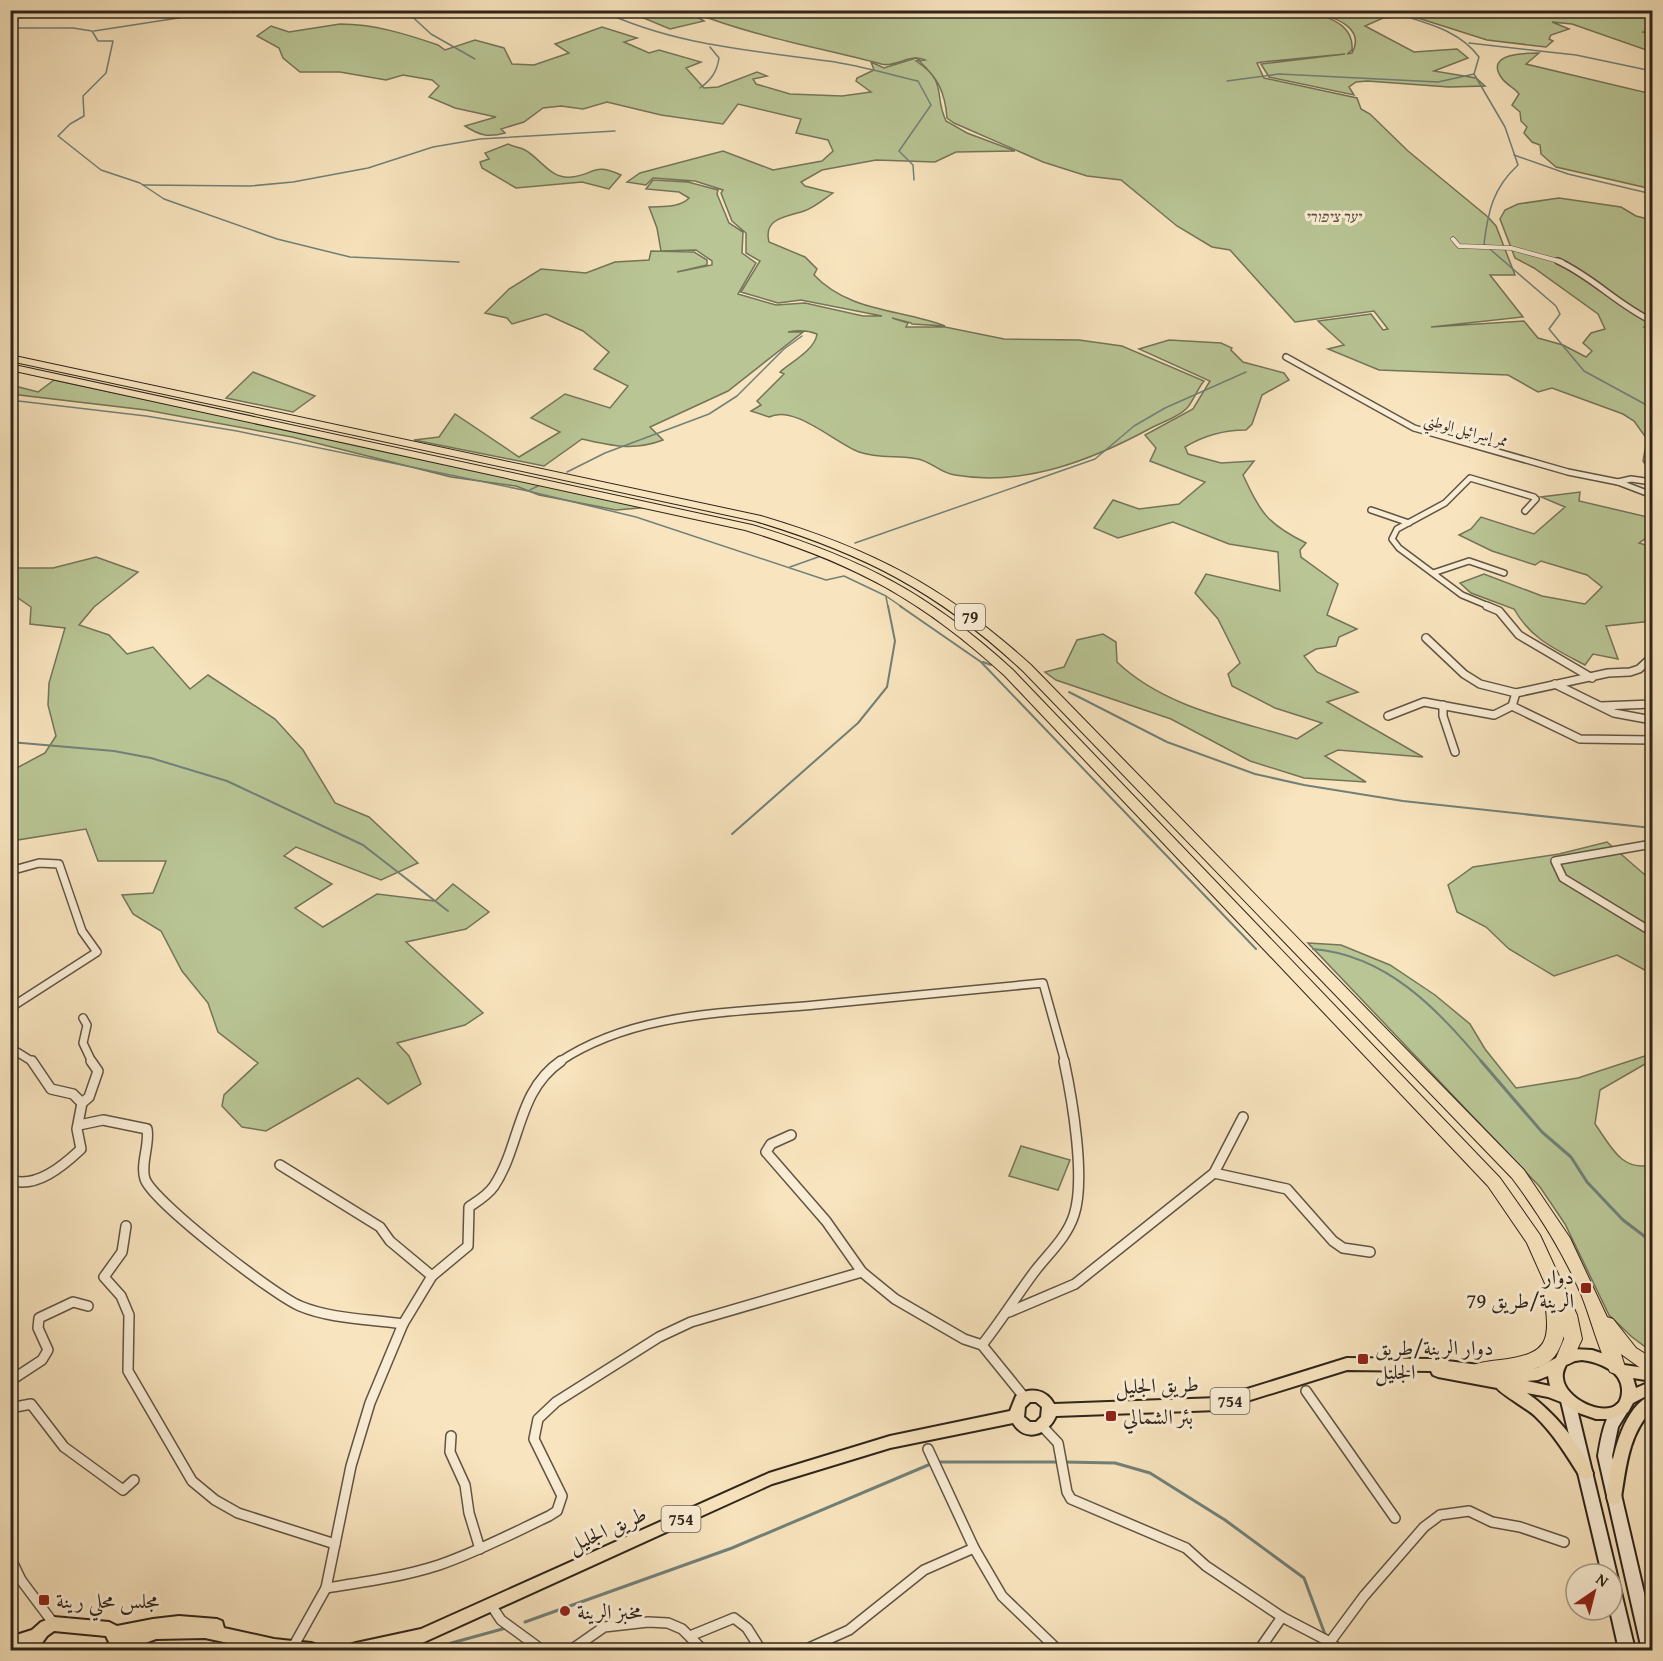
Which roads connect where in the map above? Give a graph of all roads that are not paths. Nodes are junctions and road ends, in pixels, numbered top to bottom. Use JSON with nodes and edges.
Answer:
{"nodes":[{"id":1,"x":1453,"y":239,"type":"dead end"},
{"id":2,"x":1653,"y":321,"type":"edge"},
{"id":3,"x":1286,"y":357,"type":"dead end"},
{"id":4,"x":10,"y":358,"type":"edge"},
{"id":5,"x":10,"y":367,"type":"edge"},
{"id":6,"x":1618,"y":482,"type":"junction"},
{"id":7,"x":1653,"y":482,"type":"edge"},
{"id":8,"x":1653,"y":495,"type":"edge"},
{"id":9,"x":1371,"y":510,"type":"dead end"},
{"id":10,"x":1525,"y":511,"type":"dead end"},
{"id":11,"x":1409,"y":523,"type":"junction"},
{"id":12,"x":1433,"y":573,"type":"junction"},
{"id":13,"x":1504,"y":573,"type":"dead end"},
{"id":14,"x":1426,"y":638,"type":"dead end"},
{"id":15,"x":1653,"y":657,"type":"edge"},
{"id":16,"x":1592,"y":678,"type":"junction"},
{"id":17,"x":1555,"y":684,"type":"junction"},
{"id":18,"x":1516,"y":693,"type":"junction"},
{"id":19,"x":1653,"y":704,"type":"edge"},
{"id":20,"x":1443,"y":705,"type":"junction"},
{"id":21,"x":1512,"y":706,"type":"junction"},
{"id":22,"x":1598,"y":706,"type":"junction"},
{"id":23,"x":1388,"y":717,"type":"dead end"},
{"id":24,"x":1653,"y":720,"type":"edge"},
{"id":25,"x":1653,"y":740,"type":"edge"},
{"id":26,"x":1455,"y":752,"type":"dead end"},
{"id":27,"x":1653,"y":844,"type":"edge"},
{"id":28,"x":10,"y":871,"type":"edge"},
{"id":29,"x":1653,"y":932,"type":"edge"},
{"id":30,"x":10,"y":1008,"type":"edge"},
{"id":31,"x":83,"y":1018,"type":"dead end"},
{"id":32,"x":17,"y":1052,"type":"dead end"},
{"id":33,"x":81,"y":1103,"type":"junction"},
{"id":34,"x":1243,"y":1117,"type":"dead end"},
{"id":35,"x":79,"y":1125,"type":"junction"},
{"id":36,"x":791,"y":1134,"type":"dead end"},
{"id":37,"x":280,"y":1165,"type":"dead end"},
{"id":38,"x":1214,"y":1173,"type":"junction"},
{"id":39,"x":10,"y":1180,"type":"edge"},
{"id":40,"x":126,"y":1226,"type":"dead end"},
{"id":41,"x":1370,"y":1252,"type":"dead end"},
{"id":42,"x":862,"y":1272,"type":"junction"},
{"id":43,"x":1549,"y":1274,"type":"junction"},
{"id":44,"x":432,"y":1276,"type":"junction"},
{"id":45,"x":88,"y":1306,"type":"dead end"},
{"id":46,"x":1008,"y":1313,"type":"junction"},
{"id":47,"x":1600,"y":1315,"type":"junction"},
{"id":48,"x":403,"y":1324,"type":"junction"},
{"id":49,"x":982,"y":1345,"type":"junction"},
{"id":50,"x":1562,"y":1361,"type":"junction"},
{"id":51,"x":1653,"y":1367,"type":"edge"},
{"id":52,"x":1617,"y":1368,"type":"junction"},
{"id":53,"x":1483,"y":1375,"type":"junction"},
{"id":54,"x":1653,"y":1375,"type":"edge"},
{"id":55,"x":10,"y":1381,"type":"edge"},
{"id":56,"x":1653,"y":1387,"type":"edge"},
{"id":57,"x":1306,"y":1391,"type":"dead end"},
{"id":58,"x":1025,"y":1398,"type":"junction"},
{"id":59,"x":1566,"y":1399,"type":"junction"},
{"id":60,"x":1653,"y":1401,"type":"edge"},
{"id":61,"x":1627,"y":1402,"type":"junction"},
{"id":62,"x":10,"y":1408,"type":"edge"},
{"id":63,"x":1051,"y":1410,"type":"junction"},
{"id":64,"x":1016,"y":1416,"type":"junction"},
{"id":65,"x":1042,"y":1426,"type":"junction"},
{"id":66,"x":451,"y":1436,"type":"dead end"},
{"id":67,"x":928,"y":1449,"type":"dead end"},
{"id":68,"x":1586,"y":1473,"type":"junction"},
{"id":69,"x":134,"y":1480,"type":"dead end"},
{"id":70,"x":1614,"y":1498,"type":"junction"},
{"id":71,"x":1395,"y":1518,"type":"dead end"},
{"id":72,"x":1564,"y":1542,"type":"dead end"},
{"id":73,"x":335,"y":1544,"type":"junction"},
{"id":74,"x":974,"y":1548,"type":"junction"},
{"id":75,"x":480,"y":1549,"type":"junction"},
{"id":76,"x":10,"y":1557,"type":"edge"},
{"id":77,"x":1607,"y":1562,"type":"edge"},
{"id":78,"x":16,"y":1579,"type":"edge"},
{"id":79,"x":326,"y":1588,"type":"junction"},
{"id":80,"x":491,"y":1605,"type":"junction"},
{"id":81,"x":1282,"y":1617,"type":"junction"},
{"id":82,"x":1621,"y":1622,"type":"edge"},
{"id":83,"x":54,"y":1624,"type":"junction"},
{"id":84,"x":690,"y":1636,"type":"junction"},
{"id":85,"x":1330,"y":1642,"type":"junction"},
{"id":86,"x":37,"y":1643,"type":"edge"},
{"id":87,"x":113,"y":1644,"type":"edge"},
{"id":88,"x":10,"y":1645,"type":"edge"},
{"id":89,"x":810,"y":1647,"type":"dead end"},
{"id":90,"x":292,"y":1648,"type":"junction"},
{"id":91,"x":311,"y":1650,"type":"edge"},
{"id":92,"x":356,"y":1650,"type":"edge"},
{"id":93,"x":542,"y":1650,"type":"edge"},
{"id":94,"x":571,"y":1650,"type":"edge"},
{"id":95,"x":703,"y":1650,"type":"edge"},
{"id":96,"x":761,"y":1650,"type":"edge"},
{"id":97,"x":1058,"y":1650,"type":"edge"},
{"id":98,"x":1259,"y":1650,"type":"edge"},
{"id":99,"x":1339,"y":1650,"type":"edge"},
{"id":100,"x":1627,"y":1650,"type":"edge"},
{"id":101,"x":1650,"y":1650,"type":"edge"}],
"edges":[{"from":1,"to":2,"type":"street"},
{"from":3,"to":6,"type":"street","name":"ممر إسرائيل الوطني"},
{"from":4,"to":47,"type":"highway","number":"79"},
{"from":5,"to":43,"type":"highway","number":"79"},
{"from":6,"to":7,"type":"street"},
{"from":6,"to":8,"type":"street","name":"ممر إسرائيل الوطني"},
{"from":9,"to":11,"type":"street"},
{"from":10,"to":11,"type":"street"},
{"from":11,"to":12,"type":"street"},
{"from":12,"to":13,"type":"street"},
{"from":12,"to":16,"type":"street"},
{"from":14,"to":18,"type":"street"},
{"from":15,"to":16,"type":"street"},
{"from":16,"to":17,"type":"street"},
{"from":17,"to":18,"type":"street"},
{"from":17,"to":22,"type":"street"},
{"from":18,"to":21,"type":"street"},
{"from":19,"to":22,"type":"street"},
{"from":20,"to":21,"type":"street"},
{"from":20,"to":23,"type":"street"},
{"from":20,"to":26,"type":"street"},
{"from":21,"to":25,"type":"street"},
{"from":22,"to":24,"type":"street"},
{"from":27,"to":29,"type":"street"},
{"from":28,"to":30,"type":"street"},
{"from":31,"to":33,"type":"street"},
{"from":32,"to":33,"type":"street"},
{"from":33,"to":35,"type":"street"},
{"from":34,"to":38,"type":"street"},
{"from":35,"to":39,"type":"street"},
{"from":35,"to":48,"type":"street"},
{"from":36,"to":42,"type":"street"},
{"from":37,"to":44,"type":"street"},
{"from":38,"to":41,"type":"street"},
{"from":38,"to":46,"type":"street"},
{"from":40,"to":73,"type":"street"},
{"from":42,"to":49,"type":"street"},
{"from":42,"to":75,"type":"street"},
{"from":43,"to":50,"type":"highway","number":"79"},
{"from":43,"to":53,"type":"highway"},
{"from":44,"to":46,"type":"street"},
{"from":44,"to":48,"type":"street"},
{"from":45,"to":55,"type":"street"},
{"from":46,"to":49,"type":"street"},
{"from":47,"to":51,"type":"highway"},
{"from":47,"to":52,"type":"highway","number":"79"},
{"from":48,"to":73,"type":"street"},
{"from":49,"to":58,"type":"street"},
{"from":50,"to":52,"type":"main road","number":"754"},
{"from":50,"to":53,"type":"main road","number":"754"},
{"from":50,"to":59,"type":"main road"},
{"from":52,"to":54,"type":"main road","number":"754"},
{"from":52,"to":61,"type":"main road"},
{"from":53,"to":59,"type":"main road","number":"754"},
{"from":53,"to":63,"type":"main road","name":"طريق الجليل","number":"754"},
{"from":53,"to":68,"type":"main road"},
{"from":56,"to":61,"type":"main road","number":"754"},
{"from":57,"to":71,"type":"street"},
{"from":58,"to":63,"type":"main road"},
{"from":58,"to":64,"type":"main road"},
{"from":59,"to":61,"type":"main road","number":"754"},
{"from":59,"to":68,"type":"main road"},
{"from":60,"to":70,"type":"main road"},
{"from":61,"to":70,"type":"main road"},
{"from":62,"to":69,"type":"street"},
{"from":63,"to":65,"type":"main road"},
{"from":64,"to":65,"type":"main road"},
{"from":64,"to":80,"type":"main road","name":"طريق الجليل","number":"754"},
{"from":65,"to":81,"type":"street"},
{"from":66,"to":75,"type":"street"},
{"from":67,"to":74,"type":"street"},
{"from":68,"to":77,"type":"main road"},
{"from":70,"to":101,"type":"main road"},
{"from":72,"to":85,"type":"street"},
{"from":73,"to":79,"type":"street"},
{"from":74,"to":89,"type":"street"},
{"from":74,"to":97,"type":"street"},
{"from":75,"to":79,"type":"street"},
{"from":76,"to":78,"type":"street"},
{"from":78,"to":83,"type":"street"},
{"from":79,"to":90,"type":"street"},
{"from":80,"to":92,"type":"main road","name":"طريق الجليل","number":"754"},
{"from":80,"to":93,"type":"street"},
{"from":81,"to":85,"type":"street"},
{"from":81,"to":98,"type":"street"},
{"from":82,"to":100,"type":"main road"},
{"from":83,"to":86,"type":"main road"},
{"from":83,"to":87,"type":"main road"},
{"from":84,"to":94,"type":"street"},
{"from":84,"to":95,"type":"street"},
{"from":84,"to":96,"type":"street"},
{"from":85,"to":99,"type":"street"},
{"from":86,"to":88,"type":"main road"},
{"from":87,"to":90,"type":"main road"},
{"from":90,"to":91,"type":"main road"}]}
